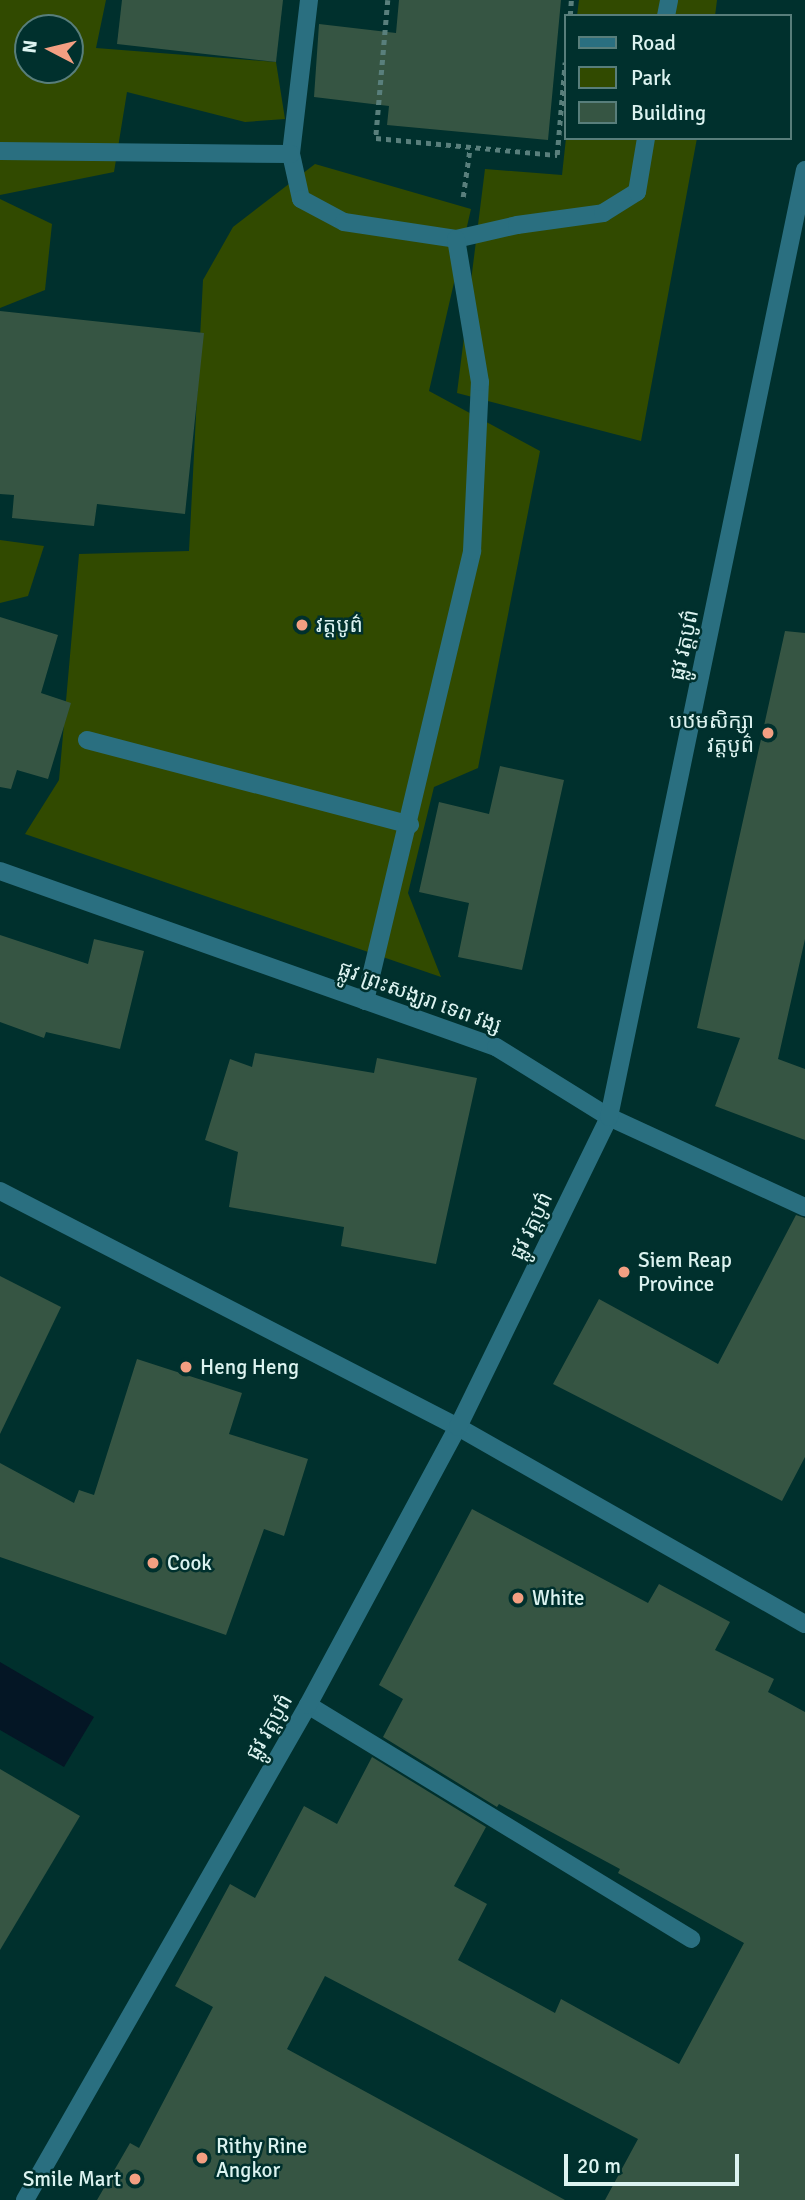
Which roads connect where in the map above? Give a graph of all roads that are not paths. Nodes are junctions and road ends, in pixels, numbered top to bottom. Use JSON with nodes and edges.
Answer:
{"nodes":[{"id":1,"x":309,"y":0,"type":"edge"},
{"id":2,"x":646,"y":140,"type":"edge"},
{"id":3,"x":0,"y":151,"type":"edge"},
{"id":4,"x":291,"y":154,"type":"junction"},
{"id":5,"x":805,"y":170,"type":"edge"},
{"id":6,"x":456,"y":239,"type":"junction"},
{"id":7,"x":87,"y":740,"type":"dead end"},
{"id":8,"x":410,"y":825,"type":"junction"},
{"id":9,"x":0,"y":872,"type":"edge"},
{"id":10,"x":365,"y":1000,"type":"junction"},
{"id":11,"x":609,"y":1117,"type":"junction"},
{"id":12,"x":0,"y":1191,"type":"edge"},
{"id":13,"x":805,"y":1207,"type":"edge"},
{"id":14,"x":458,"y":1427,"type":"junction"},
{"id":15,"x":805,"y":1624,"type":"edge"},
{"id":16,"x":308,"y":1705,"type":"junction"},
{"id":17,"x":691,"y":1940,"type":"dead end"},
{"id":18,"x":25,"y":2200,"type":"edge"}],
"edges":[{"from":1,"to":4,"type":"street"},
{"from":2,"to":6,"type":"street"},
{"from":3,"to":4,"type":"street"},
{"from":4,"to":6,"type":"street"},
{"from":5,"to":11,"type":"street","name":"ផ្លូវ វត្តបូព៌"},
{"from":6,"to":8,"type":"street"},
{"from":7,"to":8,"type":"street"},
{"from":8,"to":10,"type":"street"},
{"from":9,"to":10,"type":"street","name":"ផ្លូវ ព្រះសង្ឃរា ទេព វង្ស"},
{"from":10,"to":11,"type":"street","name":"ផ្លូវ ព្រះសង្ឃរា ទេព វង្ស"},
{"from":11,"to":13,"type":"street","name":"ផ្លូវ ព្រះសង្ឃរា ទេព វង្ស"},
{"from":11,"to":14,"type":"street","name":"ផ្លូវ វត្តបូព៌"},
{"from":12,"to":14,"type":"street"},
{"from":14,"to":15,"type":"street"},
{"from":14,"to":16,"type":"street","name":"ផ្លូវ វត្តបូព៌"},
{"from":16,"to":17,"type":"street"},
{"from":16,"to":18,"type":"street","name":"ផ្លូវ វត្តបូព៌"}]}
